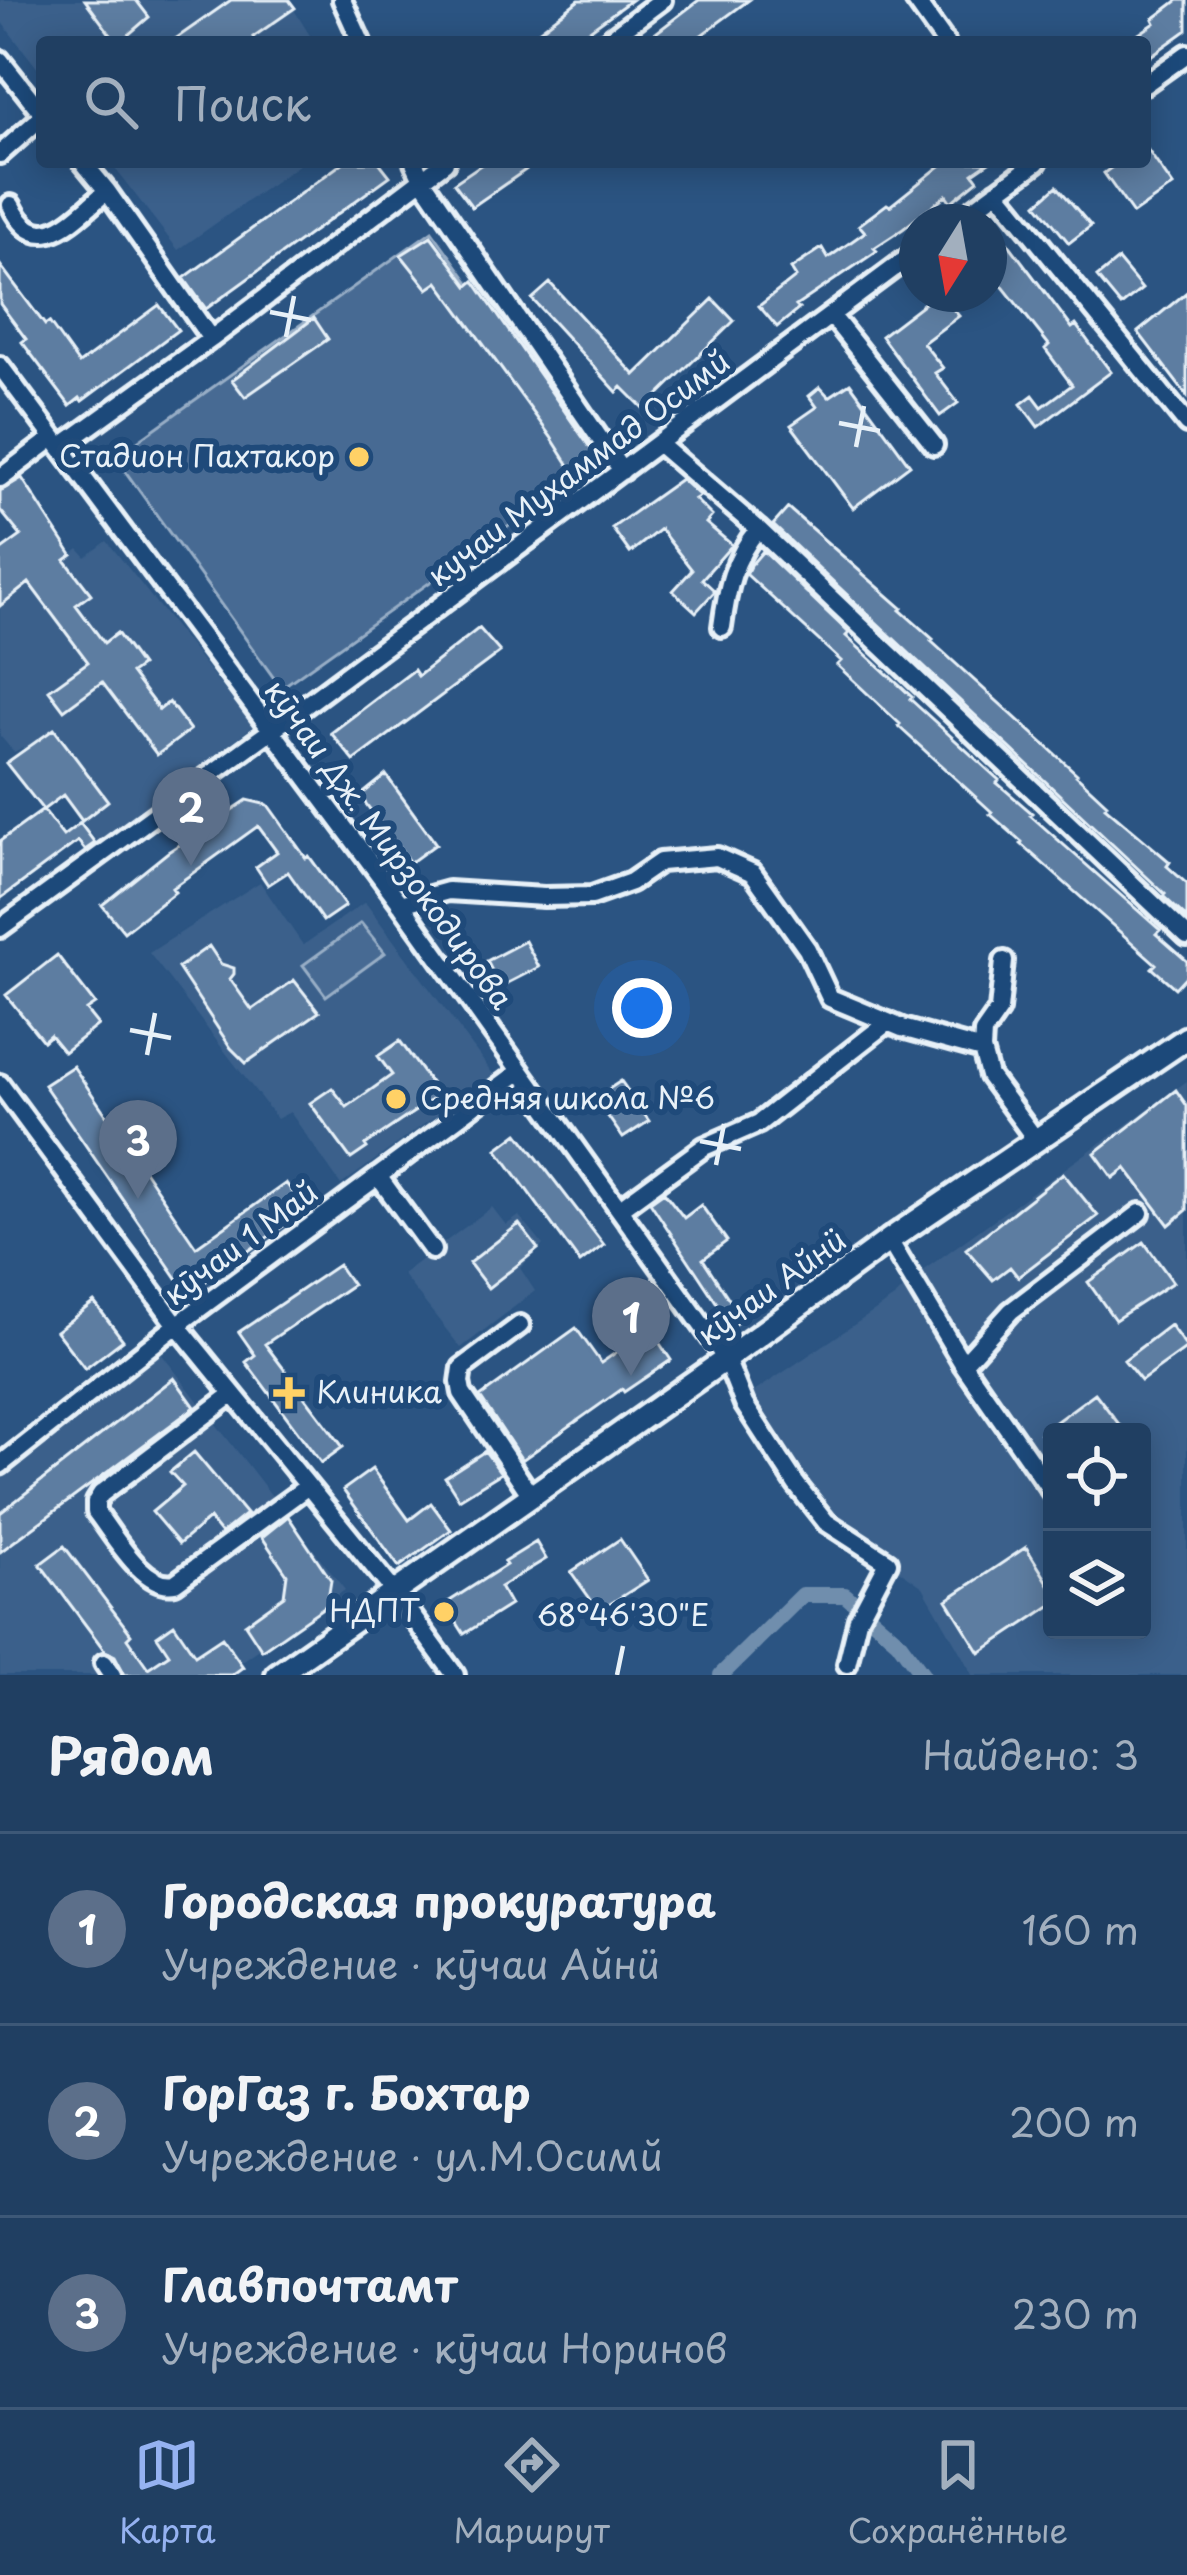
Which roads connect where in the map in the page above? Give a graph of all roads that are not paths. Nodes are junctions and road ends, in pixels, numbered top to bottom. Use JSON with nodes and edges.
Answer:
{"nodes":[{"id":1,"x":342,"y":0,"type":"edge"},
{"id":2,"x":662,"y":0,"type":"edge"},
{"id":3,"x":915,"y":0,"type":"edge"},
{"id":4,"x":358,"y":36,"type":"edge"},
{"id":5,"x":614,"y":36,"type":"edge"},
{"id":6,"x":941,"y":36,"type":"edge"},
{"id":7,"x":1187,"y":54,"type":"edge"},
{"id":8,"x":0,"y":60,"type":"edge"},
{"id":9,"x":1151,"y":80,"type":"edge"},
{"id":10,"x":36,"y":107,"type":"edge"},
{"id":11,"x":36,"y":121,"type":"edge"},
{"id":12,"x":0,"y":154,"type":"edge"},
{"id":13,"x":88,"y":168,"type":"edge"},
{"id":14,"x":1027,"y":168,"type":"edge"},
{"id":15,"x":418,"y":171,"type":"edge"},
{"id":16,"x":107,"y":191,"type":"junction"},
{"id":17,"x":998,"y":191,"type":"junction"},
{"id":18,"x":980,"y":204,"type":"edge"},
{"id":19,"x":11,"y":205,"type":"dead end"},
{"id":20,"x":899,"y":264,"type":"edge"},
{"id":21,"x":831,"y":315,"type":"junction"},
{"id":22,"x":211,"y":339,"type":"junction"},
{"id":23,"x":0,"y":366,"type":"edge"},
{"id":24,"x":1187,"y":424,"type":"edge"},
{"id":25,"x":57,"y":443,"type":"junction"},
{"id":26,"x":659,"y":444,"type":"junction"},
{"id":27,"x":934,"y":446,"type":"dead end"},
{"id":28,"x":622,"y":471,"type":"junction"},
{"id":29,"x":0,"y":478,"type":"edge"},
{"id":30,"x":758,"y":529,"type":"junction"},
{"id":31,"x":722,"y":627,"type":"dead end"},
{"id":32,"x":272,"y":729,"type":"junction"},
{"id":33,"x":401,"y":904,"type":"junction"},
{"id":34,"x":0,"y":928,"type":"edge"},
{"id":35,"x":1187,"y":935,"type":"edge"},
{"id":36,"x":1004,"y":961,"type":"dead end"},
{"id":37,"x":888,"y":1022,"type":"junction"},
{"id":38,"x":1187,"y":1038,"type":"edge"},
{"id":39,"x":982,"y":1050,"type":"junction"},
{"id":40,"x":519,"y":1072,"type":"junction"},
{"id":41,"x":0,"y":1084,"type":"edge"},
{"id":42,"x":1036,"y":1140,"type":"junction"},
{"id":43,"x":378,"y":1176,"type":"junction"},
{"id":44,"x":620,"y":1208,"type":"junction"},
{"id":45,"x":1139,"y":1213,"type":"dead end"},
{"id":46,"x":889,"y":1240,"type":"junction"},
{"id":47,"x":432,"y":1250,"type":"dead end"},
{"id":48,"x":177,"y":1325,"type":"junction"},
{"id":49,"x":520,"y":1325,"type":"dead end"},
{"id":50,"x":726,"y":1360,"type":"junction"},
{"id":51,"x":963,"y":1364,"type":"junction"},
{"id":52,"x":233,"y":1394,"type":"junction"},
{"id":53,"x":0,"y":1465,"type":"edge"},
{"id":54,"x":1043,"y":1479,"type":"edge"},
{"id":55,"x":308,"y":1486,"type":"junction"},
{"id":56,"x":532,"y":1497,"type":"junction"},
{"id":57,"x":395,"y":1594,"type":"junction"},
{"id":58,"x":847,"y":1664,"type":"dead end"},
{"id":59,"x":277,"y":1675,"type":"edge"},
{"id":60,"x":455,"y":1675,"type":"edge"}],
"edges":[{"from":1,"to":4,"type":"street"},
{"from":2,"to":5,"type":"street"},
{"from":3,"to":6,"type":"street"},
{"from":7,"to":9,"type":"street"},
{"from":8,"to":10,"type":"street"},
{"from":11,"to":12,"type":"street"},
{"from":13,"to":16,"type":"street"},
{"from":14,"to":17,"type":"street"},
{"from":15,"to":22,"type":"street"},
{"from":15,"to":28,"type":"street"},
{"from":16,"to":19,"type":"street"},
{"from":16,"to":22,"type":"street"},
{"from":17,"to":18,"type":"street"},
{"from":17,"to":24,"type":"street"},
{"from":20,"to":21,"type":"street","name":"кучаи Муҳаммад Осимй"},
{"from":21,"to":26,"type":"street","name":"кучаи Муҳаммад Осимй"},
{"from":21,"to":27,"type":"street"},
{"from":22,"to":25,"type":"street"},
{"from":23,"to":25,"type":"street","name":"кӯчаи Дж. Мирзокодирова"},
{"from":25,"to":29,"type":"street"},
{"from":25,"to":32,"type":"street","name":"кӯчаи Дж. Мирзокодирова"},
{"from":26,"to":28,"type":"street","name":"кучаи Муҳаммад Осимй"},
{"from":26,"to":30,"type":"street"},
{"from":28,"to":32,"type":"street","name":"кучаи Муҳаммад Осимй"},
{"from":30,"to":31,"type":"street"},
{"from":30,"to":35,"type":"street"},
{"from":32,"to":33,"type":"street","name":"кӯчаи Дж. Мирзокодирова"},
{"from":32,"to":34,"type":"street","name":"кучаи Муҳаммад Осимй"},
{"from":33,"to":37,"type":"street"},
{"from":33,"to":40,"type":"street","name":"кӯчаи Дж. Мирзокодирова"},
{"from":36,"to":39,"type":"street"},
{"from":37,"to":39,"type":"street"},
{"from":37,"to":44,"type":"street"},
{"from":38,"to":42,"type":"main road","name":"кӯчаи Айнӣ"},
{"from":39,"to":42,"type":"street"},
{"from":40,"to":43,"type":"street","name":"кӯчаи 1 Май"},
{"from":40,"to":44,"type":"street","name":"кӯчаи Дж. Мирзокодирова"},
{"from":41,"to":48,"type":"street"},
{"from":42,"to":46,"type":"main road","name":"кӯчаи Айнӣ"},
{"from":43,"to":47,"type":"street"},
{"from":43,"to":48,"type":"street","name":"кӯчаи 1 Май"},
{"from":44,"to":50,"type":"street","name":"кӯчаи Дж. Мирзокодирова"},
{"from":45,"to":51,"type":"street"},
{"from":46,"to":50,"type":"main road","name":"кӯчаи Айнӣ"},
{"from":46,"to":51,"type":"street"},
{"from":48,"to":52,"type":"street"},
{"from":48,"to":53,"type":"street","name":"кӯчаи 1 Май"},
{"from":49,"to":56,"type":"street"},
{"from":50,"to":56,"type":"main road","name":"кӯчаи Айнӣ"},
{"from":50,"to":58,"type":"street","name":"кӯчаи Дж. Мирзокодирова"},
{"from":51,"to":54,"type":"street"},
{"from":52,"to":55,"type":"street"},
{"from":52,"to":55,"type":"street"},
{"from":55,"to":57,"type":"street"},
{"from":56,"to":57,"type":"main road","name":"кӯчаи Айнӣ"},
{"from":57,"to":59,"type":"main road","name":"кӯчаи Айнӣ"},
{"from":57,"to":60,"type":"street"}]}
